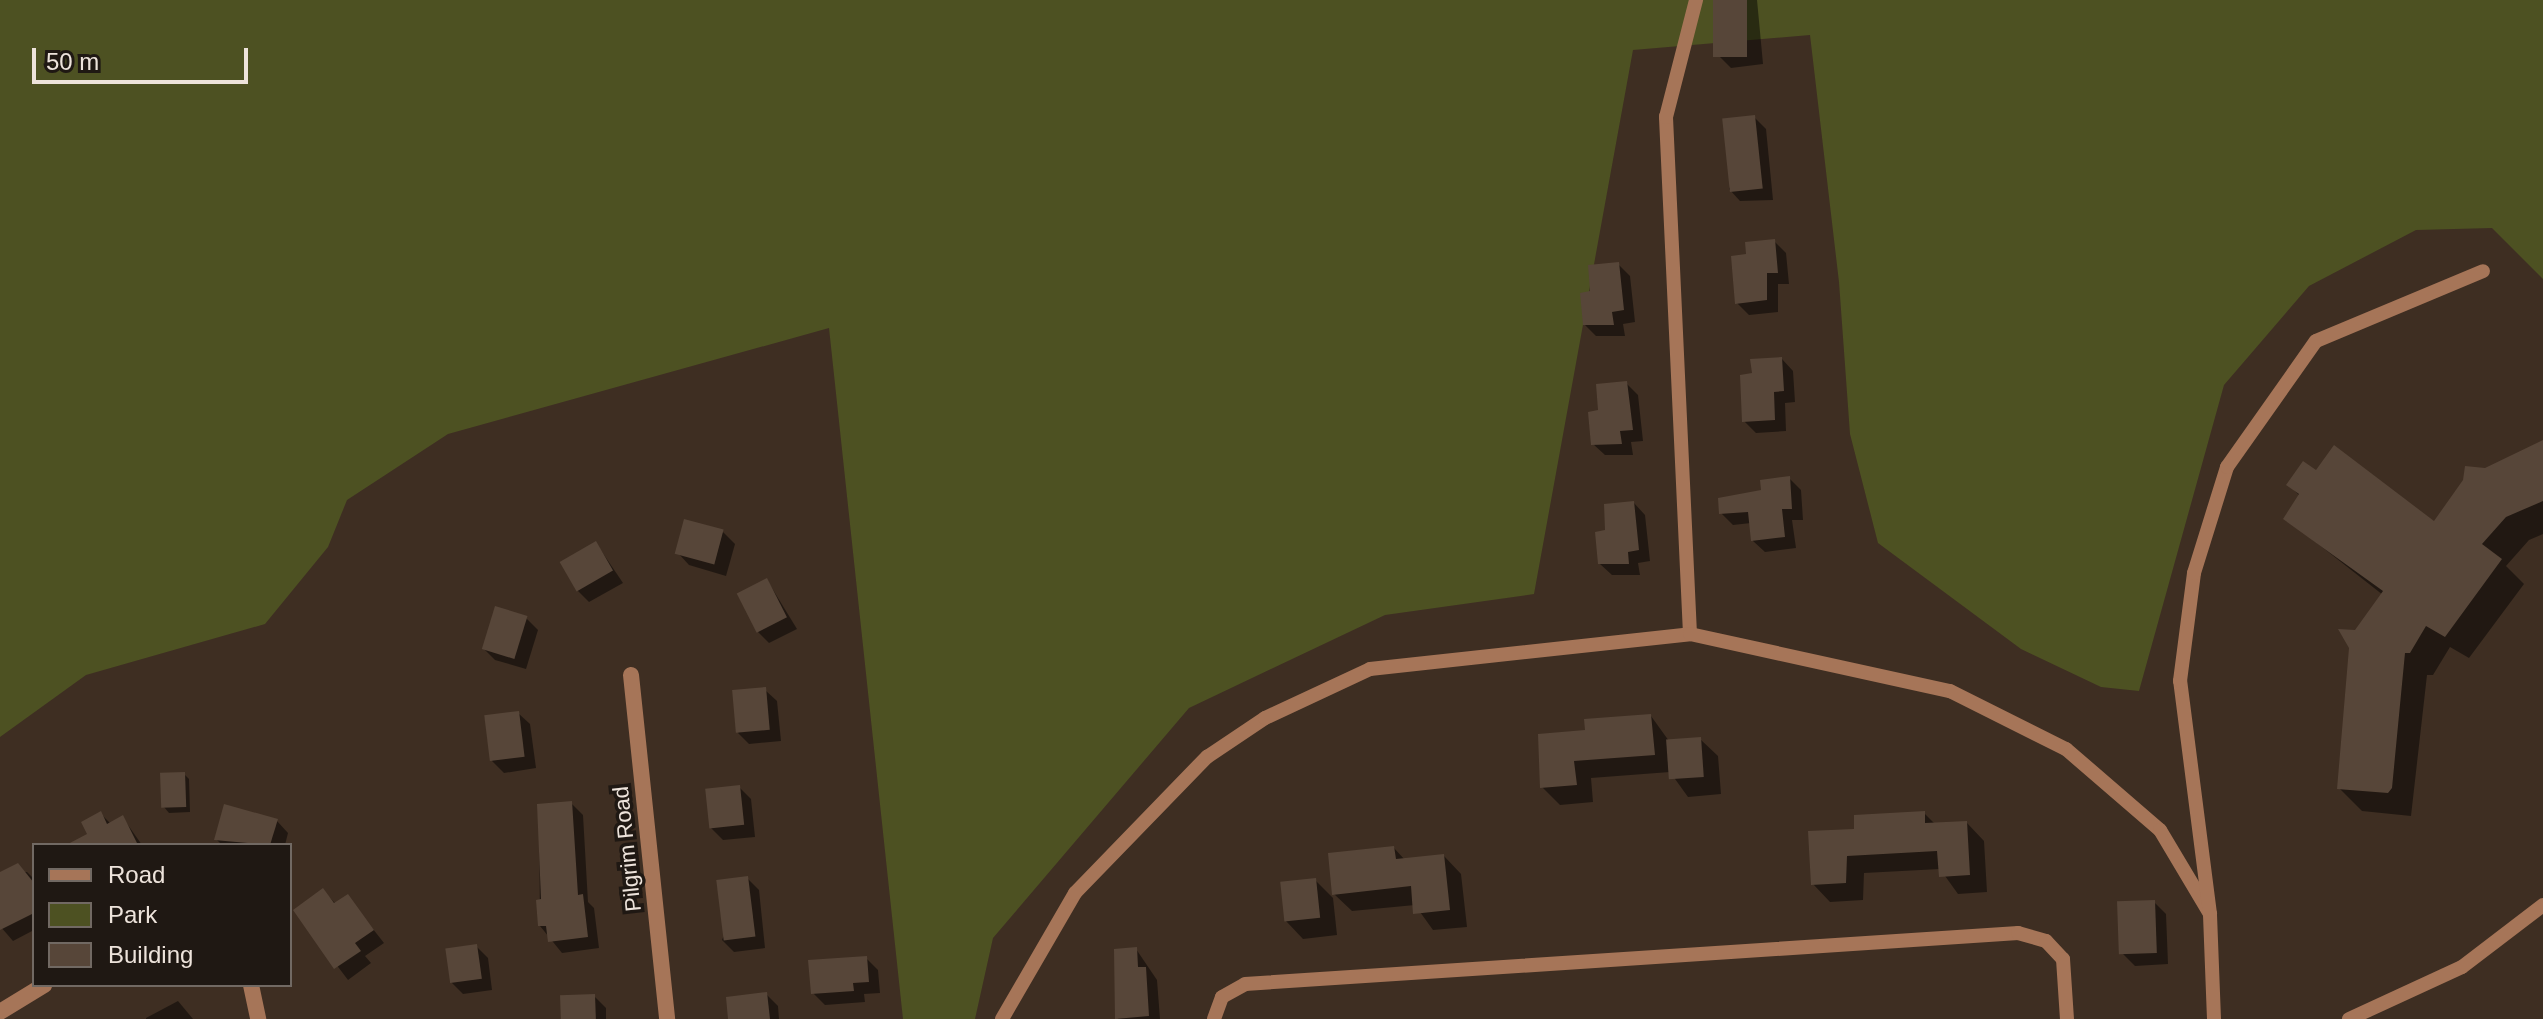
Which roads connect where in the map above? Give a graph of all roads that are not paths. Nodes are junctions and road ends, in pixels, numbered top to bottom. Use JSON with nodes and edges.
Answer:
{"nodes":[{"id":1,"x":1696,"y":0,"type":"edge"},
{"id":2,"x":2483,"y":271,"type":"dead end"},
{"id":3,"x":1690,"y":634,"type":"junction"},
{"id":4,"x":631,"y":675,"type":"dead end"},
{"id":5,"x":2543,"y":905,"type":"edge"},
{"id":6,"x":2210,"y":914,"type":"junction"},
{"id":7,"x":41,"y":987,"type":"edge"},
{"id":8,"x":251,"y":987,"type":"edge"},
{"id":9,"x":0,"y":1012,"type":"edge"},
{"id":10,"x":2070,"y":1016,"type":"edge"},
{"id":11,"x":258,"y":1019,"type":"edge"},
{"id":12,"x":667,"y":1019,"type":"edge"},
{"id":13,"x":1002,"y":1019,"type":"edge"},
{"id":14,"x":1214,"y":1019,"type":"edge"},
{"id":15,"x":2214,"y":1019,"type":"edge"},
{"id":16,"x":2349,"y":1019,"type":"edge"}],
"edges":[{"from":1,"to":3,"type":"lane"},
{"from":2,"to":6,"type":"lane"},
{"from":3,"to":6,"type":"lane"},
{"from":3,"to":13,"type":"lane"},
{"from":4,"to":12,"type":"street","name":"Pilgrim Road"},
{"from":5,"to":16,"type":"lane"},
{"from":6,"to":15,"type":"lane"},
{"from":7,"to":9,"type":"street"},
{"from":8,"to":11,"type":"street"},
{"from":10,"to":14,"type":"lane"}]}
